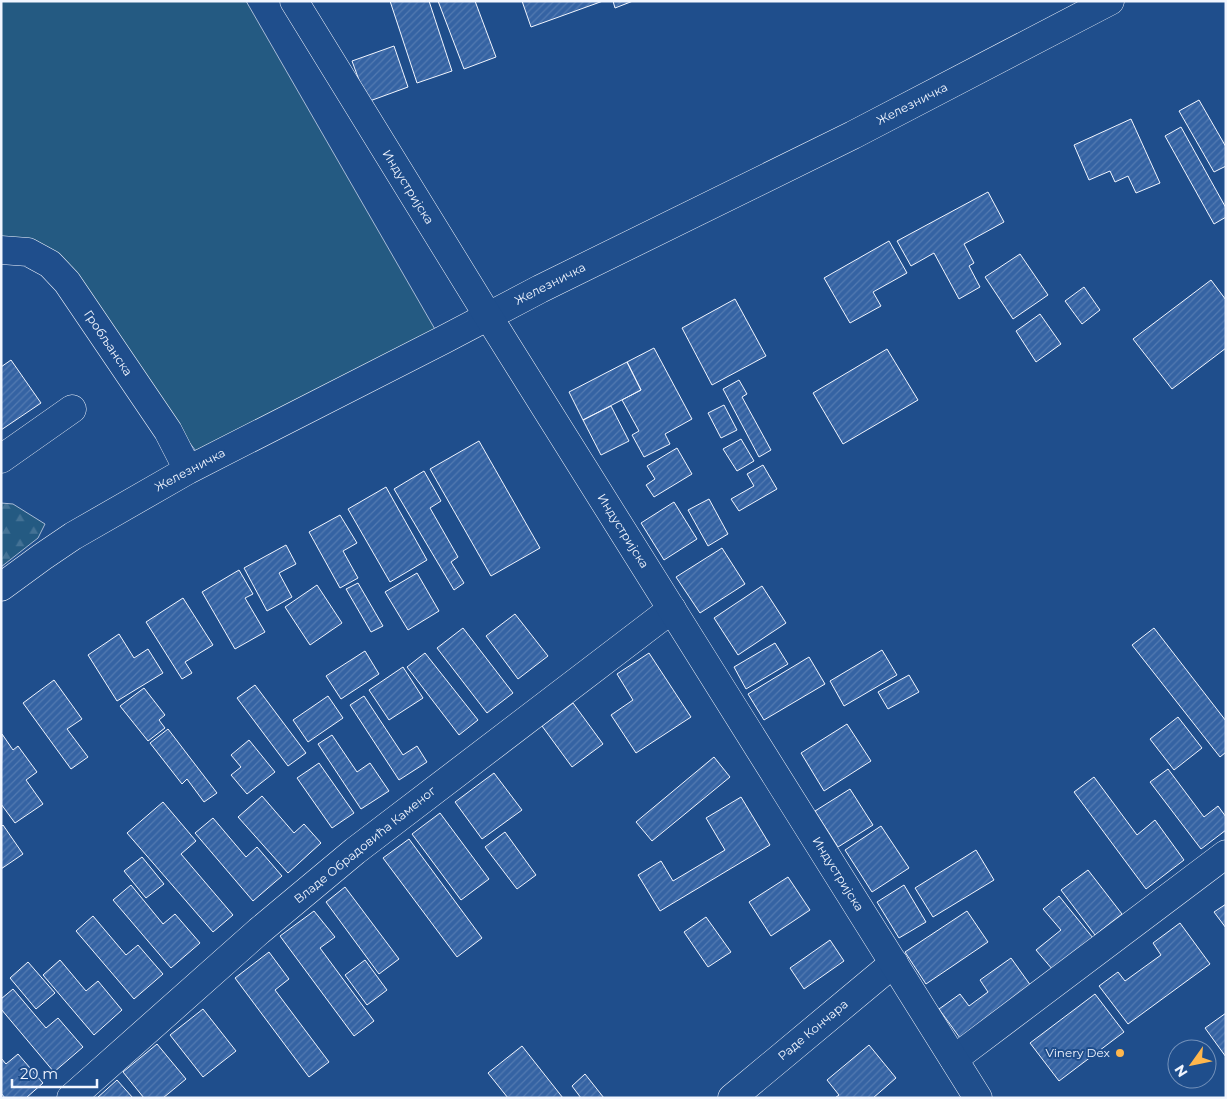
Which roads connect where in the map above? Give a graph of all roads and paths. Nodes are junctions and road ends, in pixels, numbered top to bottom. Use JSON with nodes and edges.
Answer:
{"nodes":[{"id":1,"x":294,"y":1,"type":"edge"},
{"id":2,"x":1110,"y":1,"type":"edge"},
{"id":3,"x":1,"y":250,"type":"edge"},
{"id":4,"x":488,"y":316,"type":"junction"},
{"id":5,"x":72,"y":409,"type":"dead end"},
{"id":6,"x":1,"y":459,"type":"edge"},
{"id":7,"x":188,"y":470,"type":"junction"},
{"id":8,"x":1,"y":587,"type":"edge"},
{"id":9,"x":672,"y":609,"type":"junction"},
{"id":10,"x":1226,"y":854,"type":"edge"},
{"id":11,"x":894,"y":963,"type":"junction"},
{"id":12,"x":954,"y":1059,"type":"junction"},
{"id":13,"x":71,"y":1098,"type":"edge"},
{"id":14,"x":732,"y":1098,"type":"edge"},
{"id":15,"x":978,"y":1098,"type":"edge"}],
"edges":[{"from":1,"to":4,"type":"street","name":"Индустријска"},
{"from":2,"to":4,"type":"street","name":"Железничка"},
{"from":3,"to":7,"type":"street","name":"Гробљанска"},
{"from":4,"to":7,"type":"street","name":"Железничка"},
{"from":4,"to":9,"type":"street","name":"Индустријска"},
{"from":5,"to":6,"type":"street"},
{"from":7,"to":8,"type":"street","name":"Железничка"},
{"from":9,"to":11,"type":"street","name":"Индустријска"},
{"from":9,"to":13,"type":"street","name":"Владе Обрадовића Каменог"},
{"from":10,"to":12,"type":"street"},
{"from":11,"to":12,"type":"street","name":"Индустријска"},
{"from":11,"to":14,"type":"street","name":"Раде Кончара"},
{"from":12,"to":15,"type":"street","name":"Индустријска"}]}
